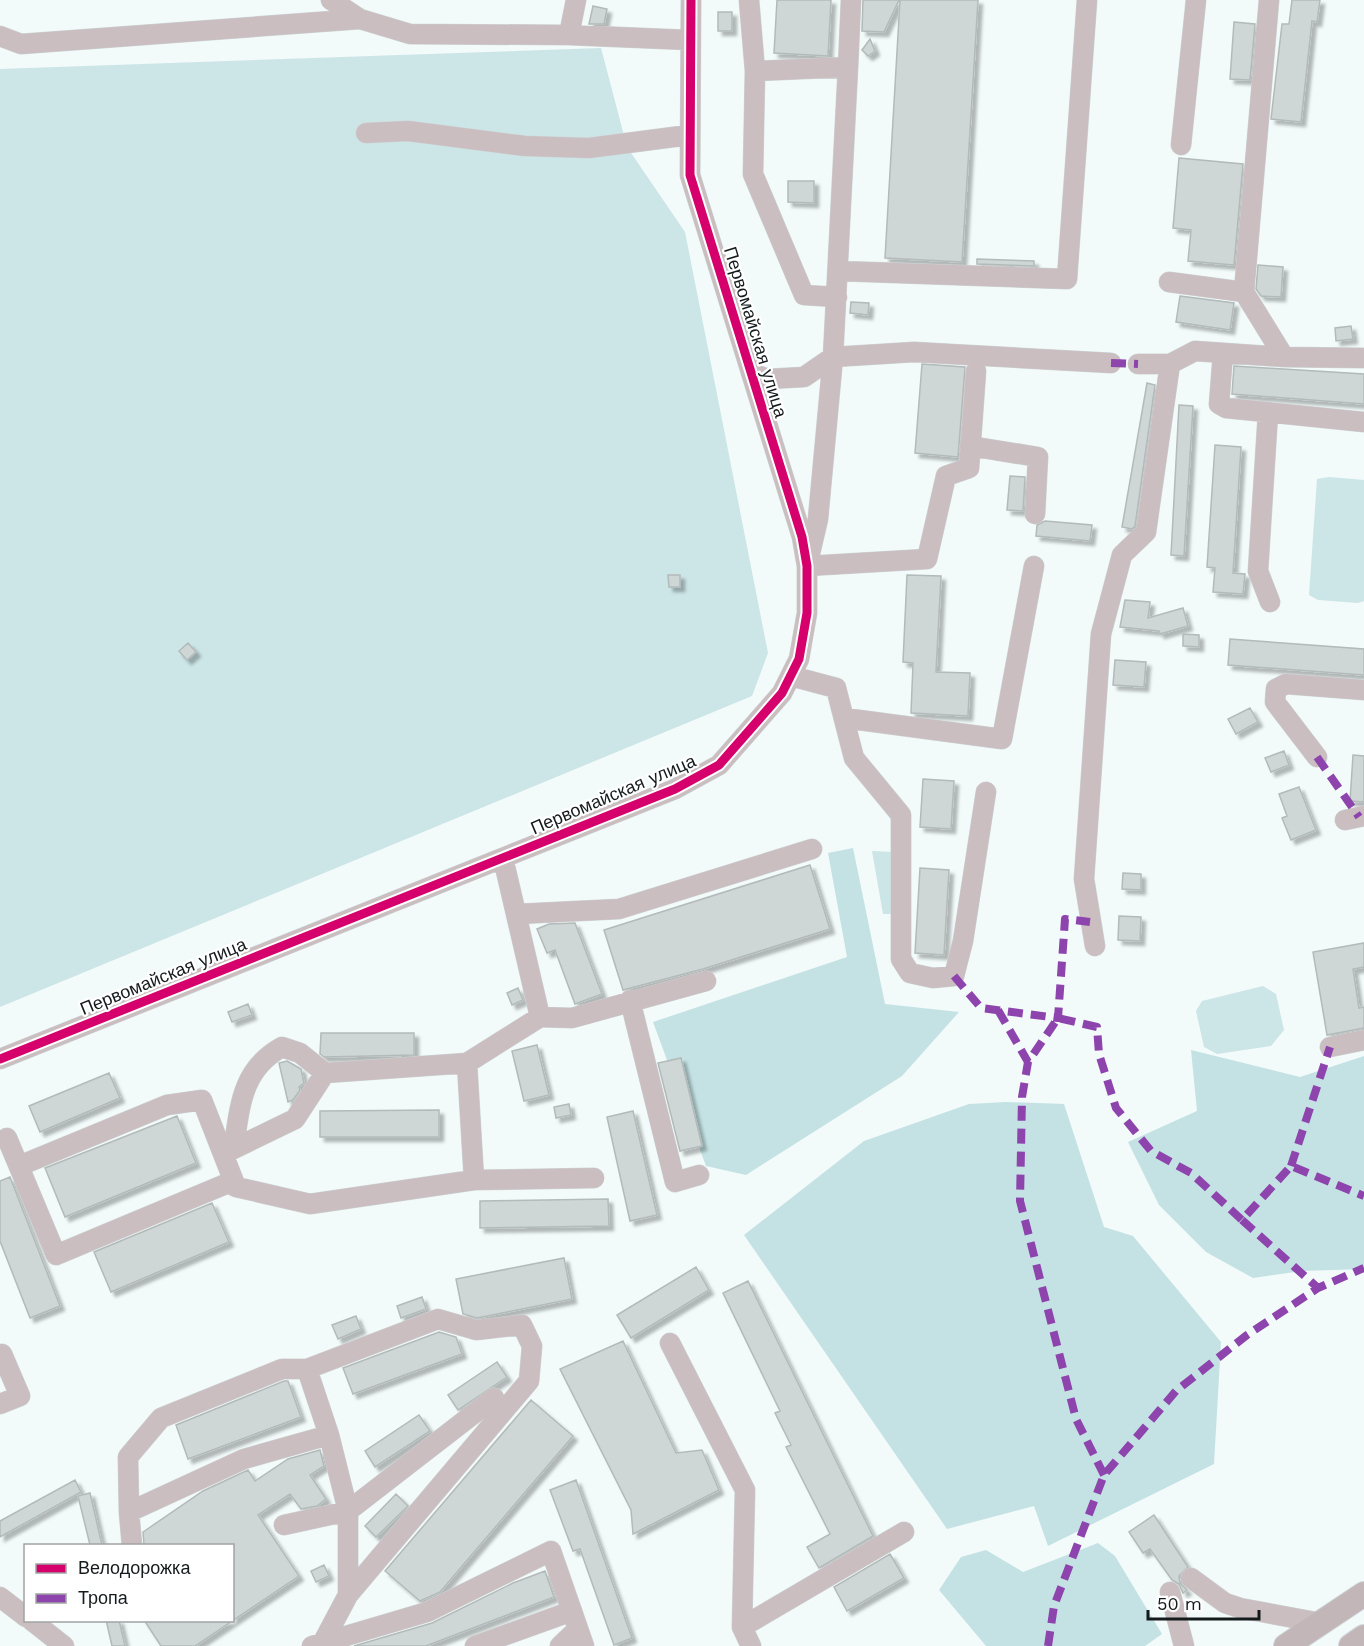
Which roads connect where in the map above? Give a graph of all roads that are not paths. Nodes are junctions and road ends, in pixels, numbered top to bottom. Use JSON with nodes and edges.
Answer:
{"nodes":[{"id":1,"x":331,"y":0,"type":"edge"},
{"id":2,"x":576,"y":0,"type":"edge"},
{"id":3,"x":691,"y":0,"type":"edge"},
{"id":4,"x":749,"y":0,"type":"edge"},
{"id":5,"x":851,"y":0,"type":"edge"},
{"id":6,"x":1087,"y":0,"type":"edge"},
{"id":7,"x":1196,"y":0,"type":"edge"},
{"id":8,"x":1269,"y":0,"type":"edge"},
{"id":9,"x":360,"y":18,"type":"junction"},
{"id":10,"x":569,"y":35,"type":"junction"},
{"id":11,"x":0,"y":36,"type":"edge"},
{"id":12,"x":689,"y":40,"type":"junction"},
{"id":13,"x":848,"y":67,"type":"junction"},
{"id":14,"x":755,"y":71,"type":"junction"},
{"id":15,"x":366,"y":133,"type":"dead end"},
{"id":16,"x":689,"y":135,"type":"junction"},
{"id":17,"x":1181,"y":145,"type":"dead end"},
{"id":18,"x":839,"y":271,"type":"junction"},
{"id":19,"x":1169,"y":282,"type":"dead end"},
{"id":20,"x":1244,"y":292,"type":"junction"},
{"id":21,"x":837,"y":297,"type":"junction"},
{"id":22,"x":1223,"y":353,"type":"junction"},
{"id":23,"x":833,"y":357,"type":"junction"},
{"id":24,"x":1284,"y":357,"type":"junction"},
{"id":25,"x":1364,"y":358,"type":"edge"},
{"id":26,"x":1111,"y":363,"type":"dead end"},
{"id":27,"x":1138,"y":364,"type":"dead end"},
{"id":28,"x":1170,"y":364,"type":"junction"},
{"id":29,"x":976,"y":371,"type":"dead end"},
{"id":30,"x":751,"y":373,"type":"junction"},
{"id":31,"x":1269,"y":412,"type":"junction"},
{"id":32,"x":1364,"y":422,"type":"edge"},
{"id":33,"x":970,"y":446,"type":"junction"},
{"id":34,"x":1035,"y":514,"type":"dead end"},
{"id":35,"x":807,"y":566,"type":"junction"},
{"id":36,"x":1034,"y":566,"type":"dead end"},
{"id":37,"x":1269,"y":602,"type":"dead end"},
{"id":38,"x":791,"y":676,"type":"junction"},
{"id":39,"x":1364,"y":690,"type":"edge"},
{"id":40,"x":844,"y":718,"type":"junction"},
{"id":41,"x":1317,"y":757,"type":"dead end"},
{"id":42,"x":986,"y":792,"type":"dead end"},
{"id":43,"x":812,"y":849,"type":"dead end"},
{"id":44,"x":503,"y":858,"type":"junction"},
{"id":45,"x":517,"y":914,"type":"junction"},
{"id":46,"x":1095,"y":946,"type":"dead end"},
{"id":47,"x":706,"y":981,"type":"dead end"},
{"id":48,"x":630,"y":1000,"type":"junction"},
{"id":49,"x":540,"y":1017,"type":"junction"},
{"id":50,"x":1364,"y":1040,"type":"edge"},
{"id":51,"x":1330,"y":1047,"type":"dead end"},
{"id":52,"x":0,"y":1059,"type":"edge"},
{"id":53,"x":467,"y":1063,"type":"junction"},
{"id":54,"x":325,"y":1073,"type":"junction"},
{"id":55,"x":7,"y":1138,"type":"dead end"},
{"id":56,"x":228,"y":1150,"type":"junction"},
{"id":57,"x":19,"y":1166,"type":"junction"},
{"id":58,"x":699,"y":1175,"type":"dead end"},
{"id":59,"x":594,"y":1178,"type":"dead end"},
{"id":60,"x":474,"y":1180,"type":"junction"},
{"id":61,"x":233,"y":1181,"type":"junction"},
{"id":62,"x":670,"y":1343,"type":"dead end"},
{"id":63,"x":2,"y":1354,"type":"dead end"},
{"id":64,"x":307,"y":1369,"type":"junction"},
{"id":65,"x":494,"y":1398,"type":"dead end"},
{"id":66,"x":0,"y":1404,"type":"edge"},
{"id":67,"x":329,"y":1435,"type":"junction"},
{"id":68,"x":348,"y":1511,"type":"junction"},
{"id":69,"x":129,"y":1512,"type":"junction"},
{"id":70,"x":284,"y":1525,"type":"dead end"},
{"id":71,"x":903,"y":1532,"type":"dead end"},
{"id":72,"x":132,"y":1544,"type":"edge"},
{"id":73,"x":1191,"y":1578,"type":"dead end"},
{"id":74,"x":1170,"y":1592,"type":"dead end"},
{"id":75,"x":1364,"y":1594,"type":"edge"},
{"id":76,"x":348,"y":1595,"type":"junction"},
{"id":77,"x":0,"y":1598,"type":"edge"},
{"id":78,"x":24,"y":1616,"type":"edge"},
{"id":79,"x":33,"y":1622,"type":"edge"},
{"id":80,"x":1321,"y":1623,"type":"junction"},
{"id":81,"x":742,"y":1628,"type":"junction"},
{"id":82,"x":578,"y":1629,"type":"edge"},
{"id":83,"x":1364,"y":1637,"type":"edge"},
{"id":84,"x":318,"y":1645,"type":"edge"},
{"id":85,"x":64,"y":1646,"type":"edge"},
{"id":86,"x":475,"y":1646,"type":"edge"},
{"id":87,"x":560,"y":1646,"type":"edge"},
{"id":88,"x":751,"y":1646,"type":"edge"},
{"id":89,"x":1184,"y":1646,"type":"edge"},
{"id":90,"x":1286,"y":1646,"type":"edge"},
{"id":91,"x":1351,"y":1646,"type":"edge"}],
"edges":[{"from":1,"to":9,"type":"street"},
{"from":2,"to":10,"type":"street"},
{"from":3,"to":12,"type":"street","name":"Первомайская улица"},
{"from":4,"to":14,"type":"street"},
{"from":5,"to":13,"type":"street"},
{"from":6,"to":18,"type":"street"},
{"from":7,"to":17,"type":"street"},
{"from":8,"to":20,"type":"street"},
{"from":9,"to":10,"type":"street"},
{"from":9,"to":11,"type":"street"},
{"from":10,"to":12,"type":"street"},
{"from":12,"to":16,"type":"street","name":"Первомайская улица"},
{"from":13,"to":14,"type":"street"},
{"from":13,"to":18,"type":"street"},
{"from":14,"to":21,"type":"street"},
{"from":15,"to":16,"type":"street"},
{"from":16,"to":30,"type":"street","name":"Первомайская улица"},
{"from":18,"to":21,"type":"street"},
{"from":19,"to":20,"type":"street"},
{"from":20,"to":24,"type":"street"},
{"from":21,"to":23,"type":"street"},
{"from":22,"to":24,"type":"street"},
{"from":22,"to":28,"type":"street"},
{"from":22,"to":31,"type":"street"},
{"from":23,"to":26,"type":"street"},
{"from":23,"to":30,"type":"street"},
{"from":23,"to":35,"type":"street"},
{"from":24,"to":25,"type":"street"},
{"from":27,"to":28,"type":"street"},
{"from":28,"to":46,"type":"street"},
{"from":29,"to":33,"type":"street"},
{"from":30,"to":35,"type":"street","name":"Первомайская улица"},
{"from":31,"to":32,"type":"street"},
{"from":31,"to":37,"type":"street"},
{"from":33,"to":34,"type":"street"},
{"from":33,"to":35,"type":"street"},
{"from":35,"to":38,"type":"street","name":"Первомайская улица"},
{"from":36,"to":40,"type":"street"},
{"from":38,"to":40,"type":"street"},
{"from":38,"to":44,"type":"street","name":"Первомайская улица"},
{"from":39,"to":41,"type":"street"},
{"from":40,"to":42,"type":"street"},
{"from":43,"to":45,"type":"street"},
{"from":44,"to":45,"type":"street"},
{"from":44,"to":52,"type":"street","name":"Первомайская улица"},
{"from":45,"to":49,"type":"street"},
{"from":47,"to":48,"type":"street"},
{"from":48,"to":49,"type":"street"},
{"from":48,"to":58,"type":"street"},
{"from":49,"to":53,"type":"street"},
{"from":50,"to":51,"type":"street"},
{"from":53,"to":54,"type":"street"},
{"from":53,"to":60,"type":"street"},
{"from":54,"to":56,"type":"street"},
{"from":54,"to":56,"type":"street"},
{"from":55,"to":57,"type":"street"},
{"from":56,"to":57,"type":"street"},
{"from":56,"to":61,"type":"street"},
{"from":57,"to":61,"type":"street"},
{"from":59,"to":60,"type":"street"},
{"from":60,"to":61,"type":"street"},
{"from":62,"to":81,"type":"street"},
{"from":63,"to":66,"type":"street"},
{"from":64,"to":67,"type":"street"},
{"from":64,"to":69,"type":"street"},
{"from":64,"to":76,"type":"street"},
{"from":65,"to":68,"type":"street"},
{"from":67,"to":68,"type":"street"},
{"from":67,"to":69,"type":"street"},
{"from":68,"to":70,"type":"street"},
{"from":68,"to":76,"type":"street"},
{"from":69,"to":72,"type":"street"},
{"from":71,"to":81,"type":"street"},
{"from":73,"to":80,"type":"street"},
{"from":74,"to":89,"type":"street"},
{"from":75,"to":80,"type":"main road"},
{"from":76,"to":84,"type":"street"},
{"from":77,"to":78,"type":"street"},
{"from":79,"to":85,"type":"street"},
{"from":80,"to":90,"type":"main road"},
{"from":81,"to":88,"type":"street"},
{"from":82,"to":84,"type":"street"},
{"from":82,"to":86,"type":"street"},
{"from":82,"to":87,"type":"street"},
{"from":83,"to":91,"type":"main road"}]}
